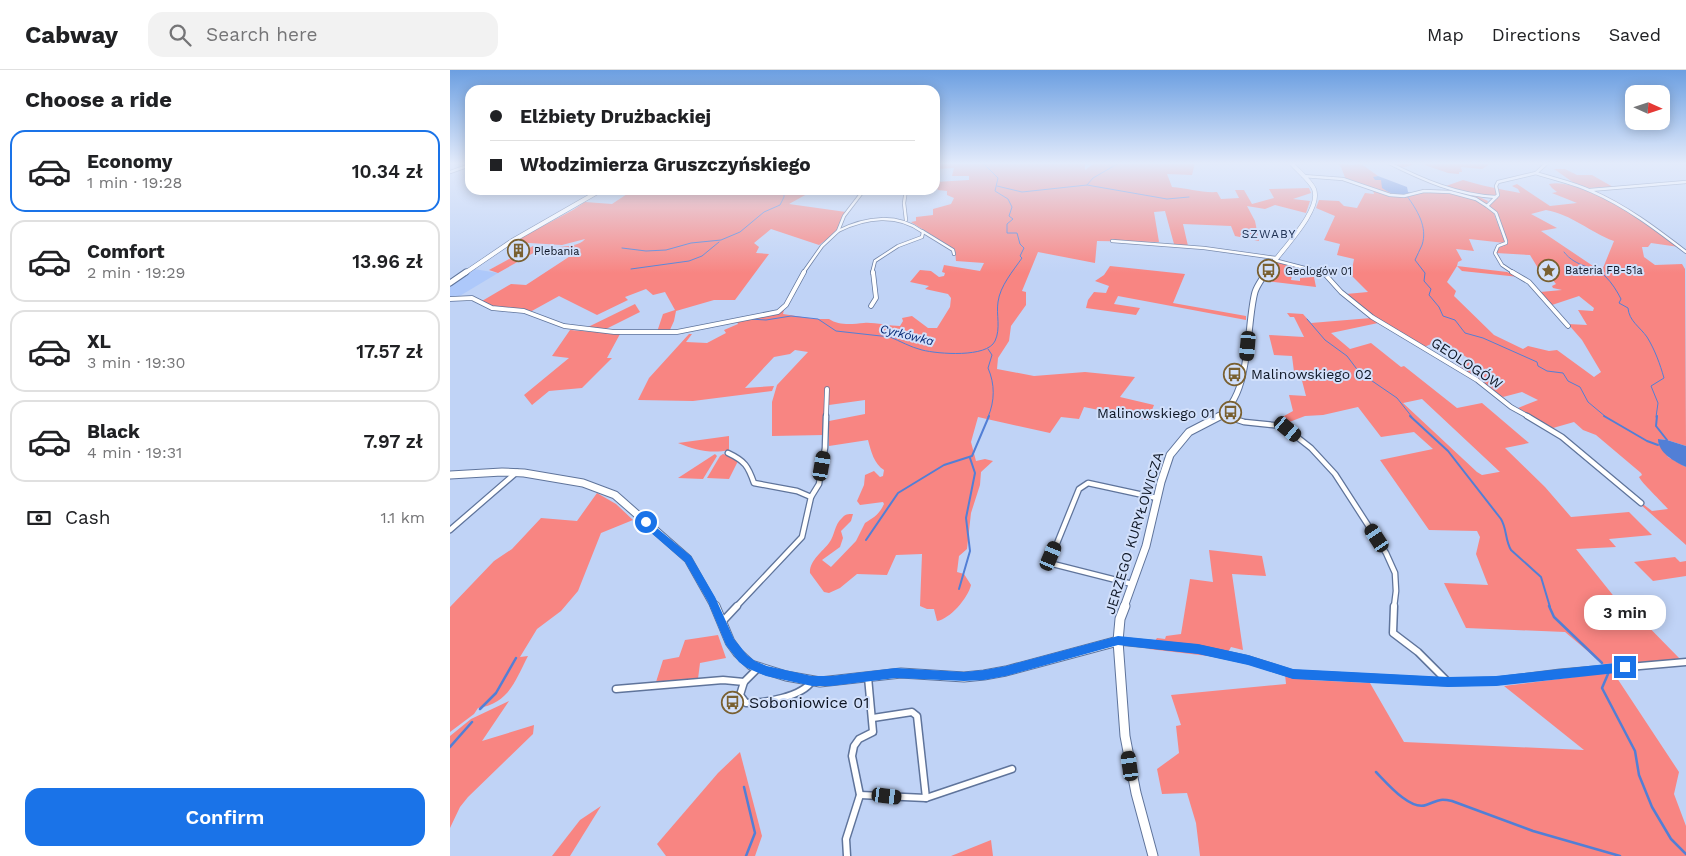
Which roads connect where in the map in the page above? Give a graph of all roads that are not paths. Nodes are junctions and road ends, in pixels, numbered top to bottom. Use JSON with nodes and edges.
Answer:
{"nodes":[{"id":1,"x":584,"y":200,"type":"edge"},
{"id":2,"x":857,"y":200,"type":"edge"},
{"id":3,"x":905,"y":200,"type":"edge"},
{"id":4,"x":1315,"y":200,"type":"edge"},
{"id":5,"x":1477,"y":200,"type":"edge"},
{"id":6,"x":1488,"y":200,"type":"edge"},
{"id":7,"x":1493,"y":200,"type":"edge"},
{"id":8,"x":1606,"y":200,"type":"edge"},
{"id":9,"x":1491,"y":202,"type":"junction"},
{"id":10,"x":1487,"y":206,"type":"junction"},
{"id":11,"x":906,"y":220,"type":"junction"},
{"id":12,"x":922,"y":231,"type":"junction"},
{"id":13,"x":838,"y":232,"type":"junction"},
{"id":14,"x":1112,"y":241,"type":"dead end"},
{"id":15,"x":1686,"y":252,"type":"edge"},
{"id":16,"x":954,"y":254,"type":"dead end"},
{"id":17,"x":1275,"y":259,"type":"junction"},
{"id":18,"x":450,"y":283,"type":"edge"},
{"id":19,"x":450,"y":299,"type":"edge"},
{"id":20,"x":871,"y":306,"type":"dead end"},
{"id":21,"x":1568,"y":326,"type":"dead end"},
{"id":22,"x":827,"y":390,"type":"dead end"},
{"id":23,"x":1222,"y":414,"type":"junction"},
{"id":24,"x":728,"y":453,"type":"dead end"},
{"id":25,"x":517,"y":472,"type":"junction"},
{"id":26,"x":450,"y":475,"type":"edge"},
{"id":27,"x":810,"y":497,"type":"junction"},
{"id":28,"x":1157,"y":498,"type":"junction"},
{"id":29,"x":1640,"y":503,"type":"dead end"},
{"id":30,"x":450,"y":530,"type":"edge"},
{"id":31,"x":1132,"y":584,"type":"junction"},
{"id":32,"x":721,"y":622,"type":"junction"},
{"id":33,"x":1118,"y":641,"type":"junction"},
{"id":34,"x":1686,"y":662,"type":"edge"},
{"id":35,"x":758,"y":668,"type":"junction"},
{"id":36,"x":868,"y":676,"type":"junction"},
{"id":37,"x":812,"y":681,"type":"junction"},
{"id":38,"x":744,"y":682,"type":"junction"},
{"id":39,"x":1448,"y":682,"type":"junction"},
{"id":40,"x":616,"y":689,"type":"dead end"},
{"id":41,"x":873,"y":718,"type":"junction"},
{"id":42,"x":1012,"y":769,"type":"dead end"},
{"id":43,"x":860,"y":795,"type":"junction"},
{"id":44,"x":926,"y":798,"type":"junction"},
{"id":45,"x":847,"y":856,"type":"edge"},
{"id":46,"x":1153,"y":856,"type":"edge"}],
"edges":[{"from":1,"to":18,"type":"street"},
{"from":2,"to":13,"type":"street"},
{"from":3,"to":11,"type":"street"},
{"from":4,"to":17,"type":"street","name":"JERZEGO KURYŁOWICZA"},
{"from":5,"to":10,"type":"street"},
{"from":6,"to":9,"type":"street"},
{"from":7,"to":9,"type":"street"},
{"from":8,"to":15,"type":"street"},
{"from":9,"to":10,"type":"street"},
{"from":10,"to":21,"type":"street"},
{"from":11,"to":12,"type":"street"},
{"from":11,"to":13,"type":"street"},
{"from":12,"to":16,"type":"street"},
{"from":12,"to":20,"type":"street"},
{"from":13,"to":19,"type":"street"},
{"from":14,"to":17,"type":"street","name":"GEOLOGÓW"},
{"from":17,"to":23,"type":"street","name":"JERZEGO KURYŁOWICZA"},
{"from":17,"to":29,"type":"street","name":"GEOLOGÓW"},
{"from":22,"to":27,"type":"street"},
{"from":23,"to":28,"type":"street","name":"JERZEGO KURYŁOWICZA"},
{"from":23,"to":39,"type":"street"},
{"from":24,"to":27,"type":"street"},
{"from":25,"to":26,"type":"street"},
{"from":25,"to":30,"type":"street"},
{"from":25,"to":32,"type":"street"},
{"from":27,"to":32,"type":"street"},
{"from":28,"to":31,"type":"street","name":"JERZEGO KURYŁOWICZA"},
{"from":28,"to":31,"type":"street"},
{"from":31,"to":33,"type":"street","name":"JERZEGO KURYŁOWICZA"},
{"from":32,"to":35,"type":"street"},
{"from":33,"to":36,"type":"street"},
{"from":33,"to":39,"type":"street"},
{"from":33,"to":46,"type":"street","name":"JERZEGO KURYŁOWICZA"},
{"from":34,"to":39,"type":"street"},
{"from":35,"to":37,"type":"street"},
{"from":35,"to":38,"type":"street"},
{"from":36,"to":37,"type":"street"},
{"from":36,"to":41,"type":"street"},
{"from":37,"to":38,"type":"street"},
{"from":38,"to":40,"type":"street"},
{"from":41,"to":43,"type":"street"},
{"from":41,"to":44,"type":"street"},
{"from":42,"to":44,"type":"street"},
{"from":43,"to":44,"type":"street"},
{"from":43,"to":45,"type":"street"}]}
